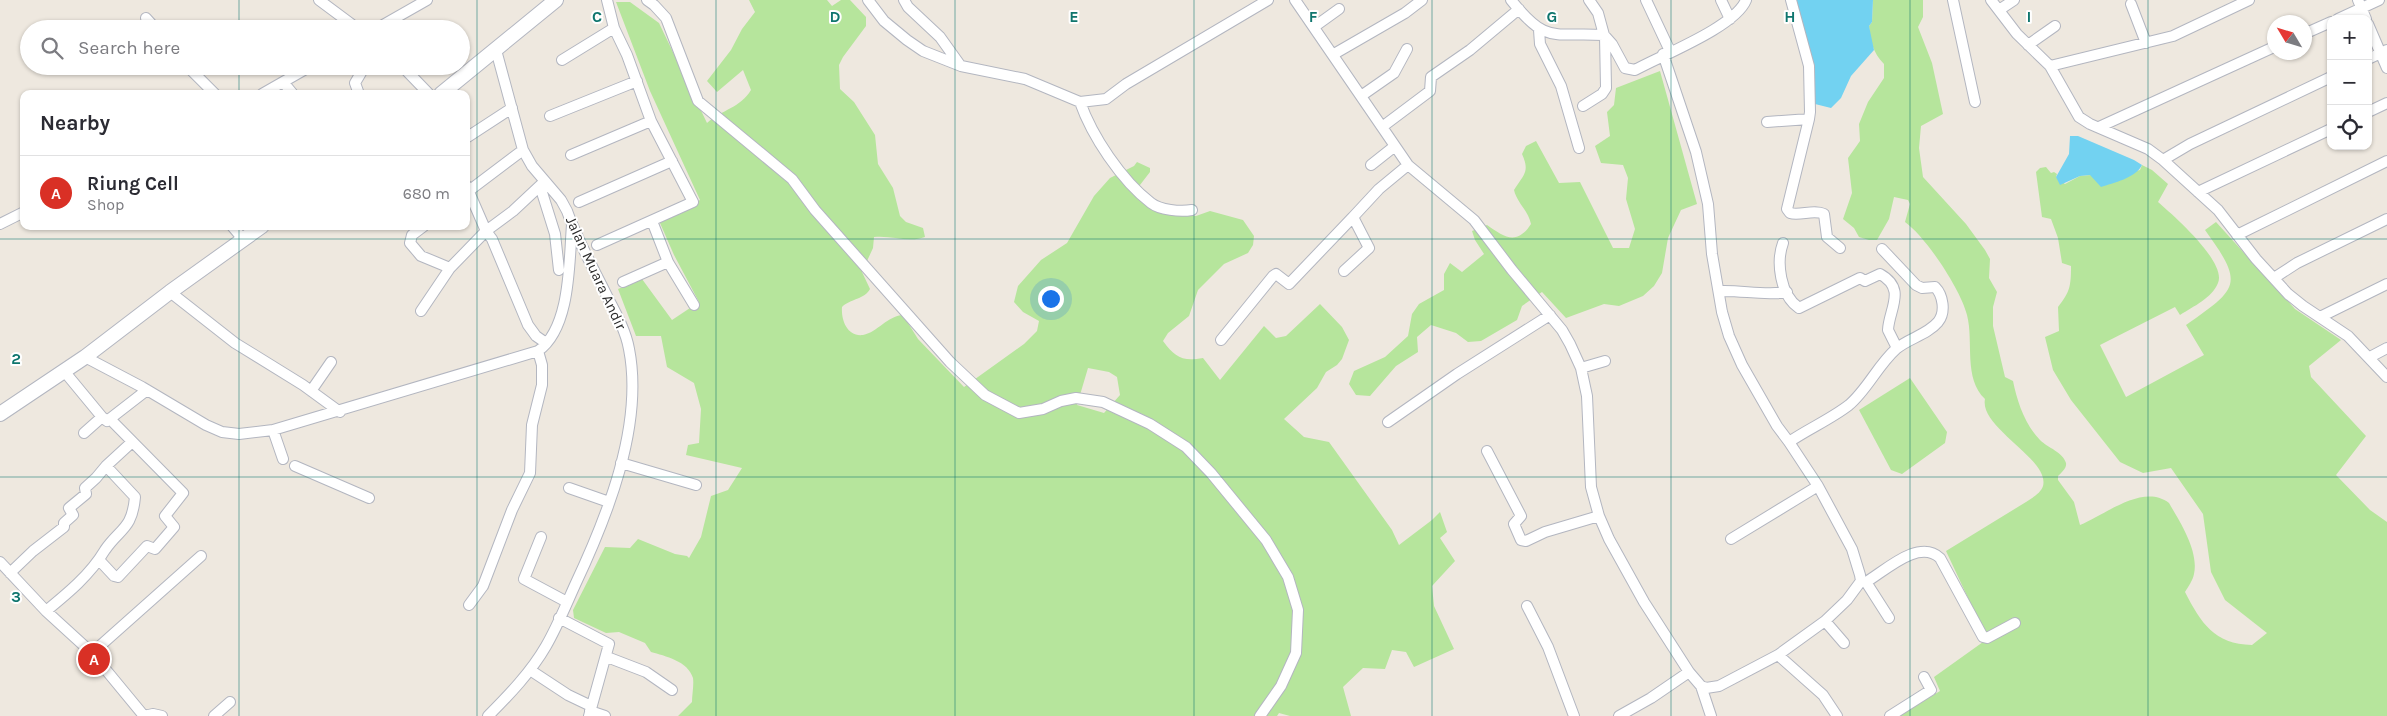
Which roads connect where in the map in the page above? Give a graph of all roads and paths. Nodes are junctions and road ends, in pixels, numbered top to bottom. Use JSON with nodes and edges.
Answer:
{"nodes":[{"id":1,"x":319,"y":0,"type":"edge"},
{"id":2,"x":427,"y":0,"type":"edge"},
{"id":3,"x":556,"y":0,"type":"edge"},
{"id":4,"x":607,"y":0,"type":"edge"},
{"id":5,"x":647,"y":0,"type":"edge"},
{"id":6,"x":868,"y":0,"type":"edge"},
{"id":7,"x":904,"y":0,"type":"edge"},
{"id":8,"x":1268,"y":0,"type":"edge"},
{"id":9,"x":1295,"y":0,"type":"edge"},
{"id":10,"x":1422,"y":0,"type":"edge"},
{"id":11,"x":1512,"y":0,"type":"edge"},
{"id":12,"x":1589,"y":0,"type":"edge"},
{"id":13,"x":1646,"y":0,"type":"edge"},
{"id":14,"x":1721,"y":0,"type":"edge"},
{"id":15,"x":1746,"y":0,"type":"edge"},
{"id":16,"x":1791,"y":0,"type":"edge"},
{"id":17,"x":1953,"y":0,"type":"edge"},
{"id":18,"x":1991,"y":0,"type":"edge"},
{"id":19,"x":2249,"y":0,"type":"edge"},
{"id":20,"x":2379,"y":0,"type":"edge"},
{"id":21,"x":2011,"y":1,"type":"edge"},
{"id":22,"x":2131,"y":4,"type":"dead end"},
{"id":23,"x":2360,"y":4,"type":"edge"},
{"id":24,"x":1339,"y":9,"type":"dead end"},
{"id":25,"x":1519,"y":9,"type":"junction"},
{"id":26,"x":1999,"y":10,"type":"junction"},
{"id":27,"x":2344,"y":15,"type":"edge"},
{"id":28,"x":1730,"y":19,"type":"junction"},
{"id":29,"x":346,"y":20,"type":"edge"},
{"id":30,"x":392,"y":20,"type":"edge"},
{"id":31,"x":2327,"y":24,"type":"edge"},
{"id":32,"x":2055,"y":26,"type":"dead end"},
{"id":33,"x":1314,"y":27,"type":"junction"},
{"id":34,"x":614,"y":28,"type":"junction"},
{"id":35,"x":1539,"y":30,"type":"junction"},
{"id":36,"x":2312,"y":30,"type":"edge"},
{"id":37,"x":2372,"y":31,"type":"edge"},
{"id":38,"x":1603,"y":35,"type":"junction"},
{"id":39,"x":2146,"y":43,"type":"junction"},
{"id":40,"x":2028,"y":45,"type":"junction"},
{"id":41,"x":1407,"y":49,"type":"dead end"},
{"id":42,"x":496,"y":50,"type":"junction"},
{"id":43,"x":2267,"y":50,"type":"edge"},
{"id":44,"x":2384,"y":52,"type":"edge"},
{"id":45,"x":1667,"y":53,"type":"junction"},
{"id":46,"x":1334,"y":54,"type":"junction"},
{"id":47,"x":2372,"y":57,"type":"edge"},
{"id":48,"x":562,"y":60,"type":"dead end"},
{"id":49,"x":961,"y":66,"type":"junction"},
{"id":50,"x":2050,"y":66,"type":"junction"},
{"id":51,"x":2387,"y":68,"type":"edge"},
{"id":52,"x":470,"y":71,"type":"edge"},
{"id":53,"x":197,"y":75,"type":"edge"},
{"id":54,"x":295,"y":75,"type":"edge"},
{"id":55,"x":359,"y":75,"type":"edge"},
{"id":56,"x":411,"y":75,"type":"edge"},
{"id":57,"x":465,"y":75,"type":"edge"},
{"id":58,"x":2327,"y":79,"type":"edge"},
{"id":59,"x":637,"y":81,"type":"junction"},
{"id":60,"x":283,"y":82,"type":"junction"},
{"id":61,"x":211,"y":90,"type":"edge"},
{"id":62,"x":269,"y":90,"type":"edge"},
{"id":63,"x":290,"y":90,"type":"edge"},
{"id":64,"x":357,"y":90,"type":"edge"},
{"id":65,"x":425,"y":90,"type":"edge"},
{"id":66,"x":447,"y":90,"type":"edge"},
{"id":67,"x":1362,"y":96,"type":"junction"},
{"id":68,"x":1080,"y":102,"type":"junction"},
{"id":69,"x":1975,"y":102,"type":"dead end"},
{"id":70,"x":2387,"y":103,"type":"edge"},
{"id":71,"x":1583,"y":106,"type":"dead end"},
{"id":72,"x":512,"y":108,"type":"junction"},
{"id":73,"x":2372,"y":110,"type":"edge"},
{"id":74,"x":550,"y":116,"type":"dead end"},
{"id":75,"x":1809,"y":118,"type":"junction"},
{"id":76,"x":651,"y":120,"type":"junction"},
{"id":77,"x":1767,"y":122,"type":"dead end"},
{"id":78,"x":1382,"y":127,"type":"junction"},
{"id":79,"x":2098,"y":127,"type":"junction"},
{"id":80,"x":2327,"y":131,"type":"edge"},
{"id":81,"x":470,"y":135,"type":"edge"},
{"id":82,"x":1395,"y":146,"type":"junction"},
{"id":83,"x":1579,"y":148,"type":"dead end"},
{"id":84,"x":524,"y":150,"type":"junction"},
{"id":85,"x":571,"y":155,"type":"dead end"},
{"id":86,"x":672,"y":160,"type":"junction"},
{"id":87,"x":2164,"y":160,"type":"junction"},
{"id":88,"x":2387,"y":161,"type":"edge"},
{"id":89,"x":1371,"y":165,"type":"dead end"},
{"id":90,"x":1408,"y":165,"type":"junction"},
{"id":91,"x":542,"y":184,"type":"junction"},
{"id":92,"x":470,"y":188,"type":"edge"},
{"id":93,"x":2198,"y":192,"type":"junction"},
{"id":94,"x":470,"y":196,"type":"edge"},
{"id":95,"x":579,"y":202,"type":"dead end"},
{"id":96,"x":1192,"y":210,"type":"dead end"},
{"id":97,"x":20,"y":214,"type":"edge"},
{"id":98,"x":1353,"y":217,"type":"junction"},
{"id":99,"x":2387,"y":219,"type":"edge"},
{"id":100,"x":652,"y":220,"type":"junction"},
{"id":101,"x":0,"y":224,"type":"edge"},
{"id":102,"x":572,"y":226,"type":"junction"},
{"id":103,"x":235,"y":230,"type":"edge"},
{"id":104,"x":256,"y":230,"type":"edge"},
{"id":105,"x":419,"y":230,"type":"edge"},
{"id":106,"x":486,"y":231,"type":"junction"},
{"id":107,"x":2237,"y":235,"type":"junction"},
{"id":108,"x":243,"y":239,"type":"junction"},
{"id":109,"x":1783,"y":243,"type":"dead end"},
{"id":110,"x":597,"y":245,"type":"dead end"},
{"id":111,"x":1840,"y":248,"type":"dead end"},
{"id":112,"x":1882,"y":249,"type":"dead end"},
{"id":113,"x":668,"y":262,"type":"junction"},
{"id":114,"x":450,"y":268,"type":"junction"},
{"id":115,"x":559,"y":270,"type":"dead end"},
{"id":116,"x":1344,"y":272,"type":"dead end"},
{"id":117,"x":2274,"y":278,"type":"junction"},
{"id":118,"x":623,"y":282,"type":"dead end"},
{"id":119,"x":2387,"y":284,"type":"edge"},
{"id":120,"x":1720,"y":291,"type":"junction"},
{"id":121,"x":170,"y":292,"type":"junction"},
{"id":122,"x":1787,"y":292,"type":"junction"},
{"id":123,"x":694,"y":305,"type":"dead end"},
{"id":124,"x":421,"y":311,"type":"dead end"},
{"id":125,"x":1550,"y":315,"type":"junction"},
{"id":126,"x":2320,"y":317,"type":"junction"},
{"id":127,"x":1221,"y":340,"type":"dead end"},
{"id":128,"x":546,"y":343,"type":"junction"},
{"id":129,"x":1897,"y":348,"type":"junction"},
{"id":130,"x":2387,"y":348,"type":"edge"},
{"id":131,"x":538,"y":351,"type":"junction"},
{"id":132,"x":85,"y":357,"type":"junction"},
{"id":133,"x":2370,"y":357,"type":"junction"},
{"id":134,"x":1604,"y":361,"type":"dead end"},
{"id":135,"x":331,"y":362,"type":"dead end"},
{"id":136,"x":1581,"y":368,"type":"junction"},
{"id":137,"x":64,"y":371,"type":"junction"},
{"id":138,"x":2387,"y":377,"type":"edge"},
{"id":139,"x":147,"y":390,"type":"junction"},
{"id":140,"x":311,"y":391,"type":"junction"},
{"id":141,"x":340,"y":412,"type":"junction"},
{"id":142,"x":0,"y":414,"type":"edge"},
{"id":143,"x":106,"y":418,"type":"junction"},
{"id":144,"x":1388,"y":422,"type":"dead end"},
{"id":145,"x":273,"y":430,"type":"junction"},
{"id":146,"x":84,"y":433,"type":"dead end"},
{"id":147,"x":1790,"y":442,"type":"junction"},
{"id":148,"x":131,"y":443,"type":"junction"},
{"id":149,"x":1487,"y":451,"type":"dead end"},
{"id":150,"x":283,"y":459,"type":"dead end"},
{"id":151,"x":621,"y":463,"type":"junction"},
{"id":152,"x":106,"y":466,"type":"junction"},
{"id":153,"x":296,"y":466,"type":"dead end"},
{"id":154,"x":696,"y":485,"type":"dead end"},
{"id":155,"x":1818,"y":486,"type":"junction"},
{"id":156,"x":568,"y":488,"type":"dead end"},
{"id":157,"x":369,"y":498,"type":"dead end"},
{"id":158,"x":609,"y":502,"type":"junction"},
{"id":159,"x":1599,"y":516,"type":"junction"},
{"id":160,"x":541,"y":537,"type":"dead end"},
{"id":161,"x":1731,"y":539,"type":"dead end"},
{"id":162,"x":201,"y":556,"type":"dead end"},
{"id":163,"x":100,"y":561,"type":"junction"},
{"id":164,"x":0,"y":562,"type":"edge"},
{"id":165,"x":10,"y":573,"type":"junction"},
{"id":166,"x":1863,"y":582,"type":"junction"},
{"id":167,"x":567,"y":602,"type":"junction"},
{"id":168,"x":469,"y":605,"type":"dead end"},
{"id":169,"x":1527,"y":606,"type":"dead end"},
{"id":170,"x":46,"y":611,"type":"junction"},
{"id":171,"x":559,"y":618,"type":"junction"},
{"id":172,"x":1889,"y":618,"type":"dead end"},
{"id":173,"x":1825,"y":621,"type":"junction"},
{"id":174,"x":2016,"y":623,"type":"dead end"},
{"id":175,"x":1844,"y":643,"type":"dead end"},
{"id":176,"x":92,"y":653,"type":"junction"},
{"id":177,"x":607,"y":656,"type":"junction"},
{"id":178,"x":1775,"y":657,"type":"junction"},
{"id":179,"x":530,"y":670,"type":"junction"},
{"id":180,"x":1689,"y":672,"type":"junction"},
{"id":181,"x":1924,"y":677,"type":"dead end"},
{"id":182,"x":1701,"y":686,"type":"junction"},
{"id":183,"x":672,"y":690,"type":"dead end"},
{"id":184,"x":230,"y":702,"type":"dead end"},
{"id":185,"x":590,"y":711,"type":"edge"},
{"id":186,"x":144,"y":716,"type":"edge"},
{"id":187,"x":162,"y":716,"type":"edge"},
{"id":188,"x":214,"y":716,"type":"edge"},
{"id":189,"x":488,"y":716,"type":"edge"},
{"id":190,"x":605,"y":716,"type":"edge"},
{"id":191,"x":1260,"y":716,"type":"edge"},
{"id":192,"x":1574,"y":716,"type":"edge"},
{"id":193,"x":1619,"y":716,"type":"edge"},
{"id":194,"x":1711,"y":716,"type":"edge"},
{"id":195,"x":1837,"y":716,"type":"edge"},
{"id":196,"x":1890,"y":716,"type":"edge"}],
"edges":[{"from":1,"to":29,"type":"street"},
{"from":2,"to":30,"type":"street"},
{"from":3,"to":42,"type":"main road"},
{"from":4,"to":34,"type":"street"},
{"from":5,"to":191,"type":"street"},
{"from":6,"to":49,"type":"street"},
{"from":7,"to":49,"type":"street"},
{"from":8,"to":68,"type":"street"},
{"from":9,"to":33,"type":"street"},
{"from":10,"to":46,"type":"street"},
{"from":11,"to":25,"type":"street"},
{"from":12,"to":38,"type":"street"},
{"from":13,"to":45,"type":"street"},
{"from":14,"to":28,"type":"street"},
{"from":15,"to":28,"type":"street"},
{"from":16,"to":75,"type":"street"},
{"from":17,"to":69,"type":"street"},
{"from":18,"to":26,"type":"street"},
{"from":19,"to":39,"type":"street"},
{"from":20,"to":23,"type":"street"},
{"from":21,"to":26,"type":"street"},
{"from":22,"to":39,"type":"street"},
{"from":23,"to":27,"type":"street"},
{"from":24,"to":33,"type":"street"},
{"from":25,"to":35,"type":"street"},
{"from":25,"to":78,"type":"street"},
{"from":26,"to":40,"type":"street"},
{"from":28,"to":45,"type":"street"},
{"from":31,"to":36,"type":"street"},
{"from":32,"to":40,"type":"street"},
{"from":33,"to":46,"type":"street"},
{"from":34,"to":48,"type":"street"},
{"from":34,"to":59,"type":"street"},
{"from":35,"to":38,"type":"street"},
{"from":35,"to":83,"type":"street"},
{"from":37,"to":44,"type":"street"},
{"from":38,"to":45,"type":"street"},
{"from":38,"to":71,"type":"street"},
{"from":39,"to":50,"type":"street"},
{"from":40,"to":50,"type":"street"},
{"from":41,"to":67,"type":"street"},
{"from":42,"to":52,"type":"main road"},
{"from":42,"to":72,"type":"street","name":"Jalan Muara Andir"},
{"from":43,"to":79,"type":"street"},
{"from":44,"to":47,"type":"street"},
{"from":44,"to":51,"type":"street"},
{"from":45,"to":120,"type":"street"},
{"from":46,"to":67,"type":"street"},
{"from":49,"to":68,"type":"street"},
{"from":50,"to":79,"type":"street"},
{"from":53,"to":61,"type":"street"},
{"from":54,"to":60,"type":"street"},
{"from":55,"to":64,"type":"street"},
{"from":56,"to":65,"type":"street"},
{"from":57,"to":66,"type":"main road"},
{"from":58,"to":87,"type":"street"},
{"from":59,"to":74,"type":"street"},
{"from":59,"to":76,"type":"street"},
{"from":60,"to":62,"type":"street"},
{"from":60,"to":63,"type":"street"},
{"from":67,"to":78,"type":"street"},
{"from":68,"to":96,"type":"street"},
{"from":70,"to":73,"type":"street"},
{"from":72,"to":81,"type":"street"},
{"from":72,"to":84,"type":"street","name":"Jalan Muara Andir"},
{"from":75,"to":77,"type":"street"},
{"from":75,"to":111,"type":"street"},
{"from":76,"to":85,"type":"street"},
{"from":76,"to":86,"type":"street"},
{"from":78,"to":82,"type":"street"},
{"from":79,"to":87,"type":"street"},
{"from":80,"to":93,"type":"street"},
{"from":82,"to":89,"type":"street"},
{"from":82,"to":90,"type":"street"},
{"from":84,"to":91,"type":"street","name":"Jalan Muara Andir"},
{"from":84,"to":92,"type":"street"},
{"from":86,"to":95,"type":"street"},
{"from":86,"to":100,"type":"street"},
{"from":87,"to":93,"type":"street"},
{"from":88,"to":107,"type":"street"},
{"from":90,"to":98,"type":"street"},
{"from":90,"to":125,"type":"street"},
{"from":91,"to":102,"type":"street","name":"Jalan Muara Andir"},
{"from":91,"to":106,"type":"street"},
{"from":91,"to":115,"type":"street"},
{"from":93,"to":107,"type":"street"},
{"from":94,"to":106,"type":"street"},
{"from":97,"to":101,"type":"street"},
{"from":98,"to":116,"type":"street"},
{"from":98,"to":127,"type":"street"},
{"from":99,"to":117,"type":"street"},
{"from":100,"to":110,"type":"street"},
{"from":100,"to":113,"type":"street"},
{"from":102,"to":128,"type":"street"},
{"from":102,"to":151,"type":"street","name":"Jalan Muara Andir"},
{"from":103,"to":108,"type":"street"},
{"from":104,"to":108,"type":"main road"},
{"from":105,"to":114,"type":"street"},
{"from":106,"to":114,"type":"street"},
{"from":106,"to":128,"type":"street"},
{"from":107,"to":117,"type":"street"},
{"from":108,"to":121,"type":"main road"},
{"from":109,"to":122,"type":"street"},
{"from":112,"to":129,"type":"street"},
{"from":113,"to":118,"type":"street"},
{"from":113,"to":123,"type":"street"},
{"from":114,"to":124,"type":"street"},
{"from":117,"to":126,"type":"street"},
{"from":119,"to":126,"type":"street"},
{"from":120,"to":122,"type":"street"},
{"from":120,"to":147,"type":"street"},
{"from":121,"to":132,"type":"main road"},
{"from":121,"to":140,"type":"street"},
{"from":122,"to":129,"type":"street"},
{"from":125,"to":136,"type":"street"},
{"from":125,"to":144,"type":"street"},
{"from":126,"to":133,"type":"street"},
{"from":128,"to":131,"type":"street"},
{"from":129,"to":147,"type":"street"},
{"from":130,"to":133,"type":"street"},
{"from":131,"to":141,"type":"street"},
{"from":131,"to":168,"type":"street"},
{"from":132,"to":137,"type":"main road"},
{"from":132,"to":139,"type":"street"},
{"from":133,"to":138,"type":"street"},
{"from":134,"to":136,"type":"street"},
{"from":135,"to":140,"type":"street"},
{"from":136,"to":159,"type":"street"},
{"from":137,"to":142,"type":"main road"},
{"from":137,"to":143,"type":"street"},
{"from":139,"to":143,"type":"street"},
{"from":139,"to":145,"type":"street"},
{"from":140,"to":141,"type":"street"},
{"from":141,"to":145,"type":"street"},
{"from":143,"to":146,"type":"street"},
{"from":143,"to":148,"type":"street"},
{"from":145,"to":150,"type":"street"},
{"from":147,"to":155,"type":"street"},
{"from":148,"to":152,"type":"street"},
{"from":148,"to":163,"type":"street"},
{"from":149,"to":159,"type":"street"},
{"from":151,"to":154,"type":"street"},
{"from":151,"to":158,"type":"street","name":"Jalan Muara Andir"},
{"from":152,"to":163,"type":"street"},
{"from":152,"to":165,"type":"street"},
{"from":153,"to":157,"type":"street"},
{"from":155,"to":161,"type":"street"},
{"from":155,"to":166,"type":"street"},
{"from":156,"to":158,"type":"street"},
{"from":158,"to":167,"type":"street","name":"Jalan Muara Andir"},
{"from":159,"to":180,"type":"street"},
{"from":160,"to":167,"type":"street"},
{"from":162,"to":176,"type":"street"},
{"from":163,"to":170,"type":"street"},
{"from":164,"to":165,"type":"street"},
{"from":165,"to":170,"type":"street"},
{"from":166,"to":172,"type":"street"},
{"from":166,"to":173,"type":"street"},
{"from":166,"to":174,"type":"street"},
{"from":167,"to":171,"type":"street","name":"Jalan Muara Andir"},
{"from":169,"to":192,"type":"street"},
{"from":170,"to":176,"type":"street"},
{"from":171,"to":177,"type":"street"},
{"from":171,"to":179,"type":"street","name":"Jalan Muara Andir"},
{"from":173,"to":175,"type":"street"},
{"from":173,"to":178,"type":"street"},
{"from":176,"to":186,"type":"street"},
{"from":177,"to":183,"type":"street"},
{"from":177,"to":185,"type":"street"},
{"from":178,"to":182,"type":"street"},
{"from":178,"to":195,"type":"street"},
{"from":179,"to":185,"type":"street"},
{"from":179,"to":189,"type":"street","name":"Jalan Muara Andir"},
{"from":180,"to":182,"type":"street"},
{"from":180,"to":193,"type":"street"},
{"from":181,"to":196,"type":"street"},
{"from":182,"to":194,"type":"street"},
{"from":184,"to":188,"type":"street"},
{"from":185,"to":190,"type":"street"},
{"from":186,"to":187,"type":"street"}]}
